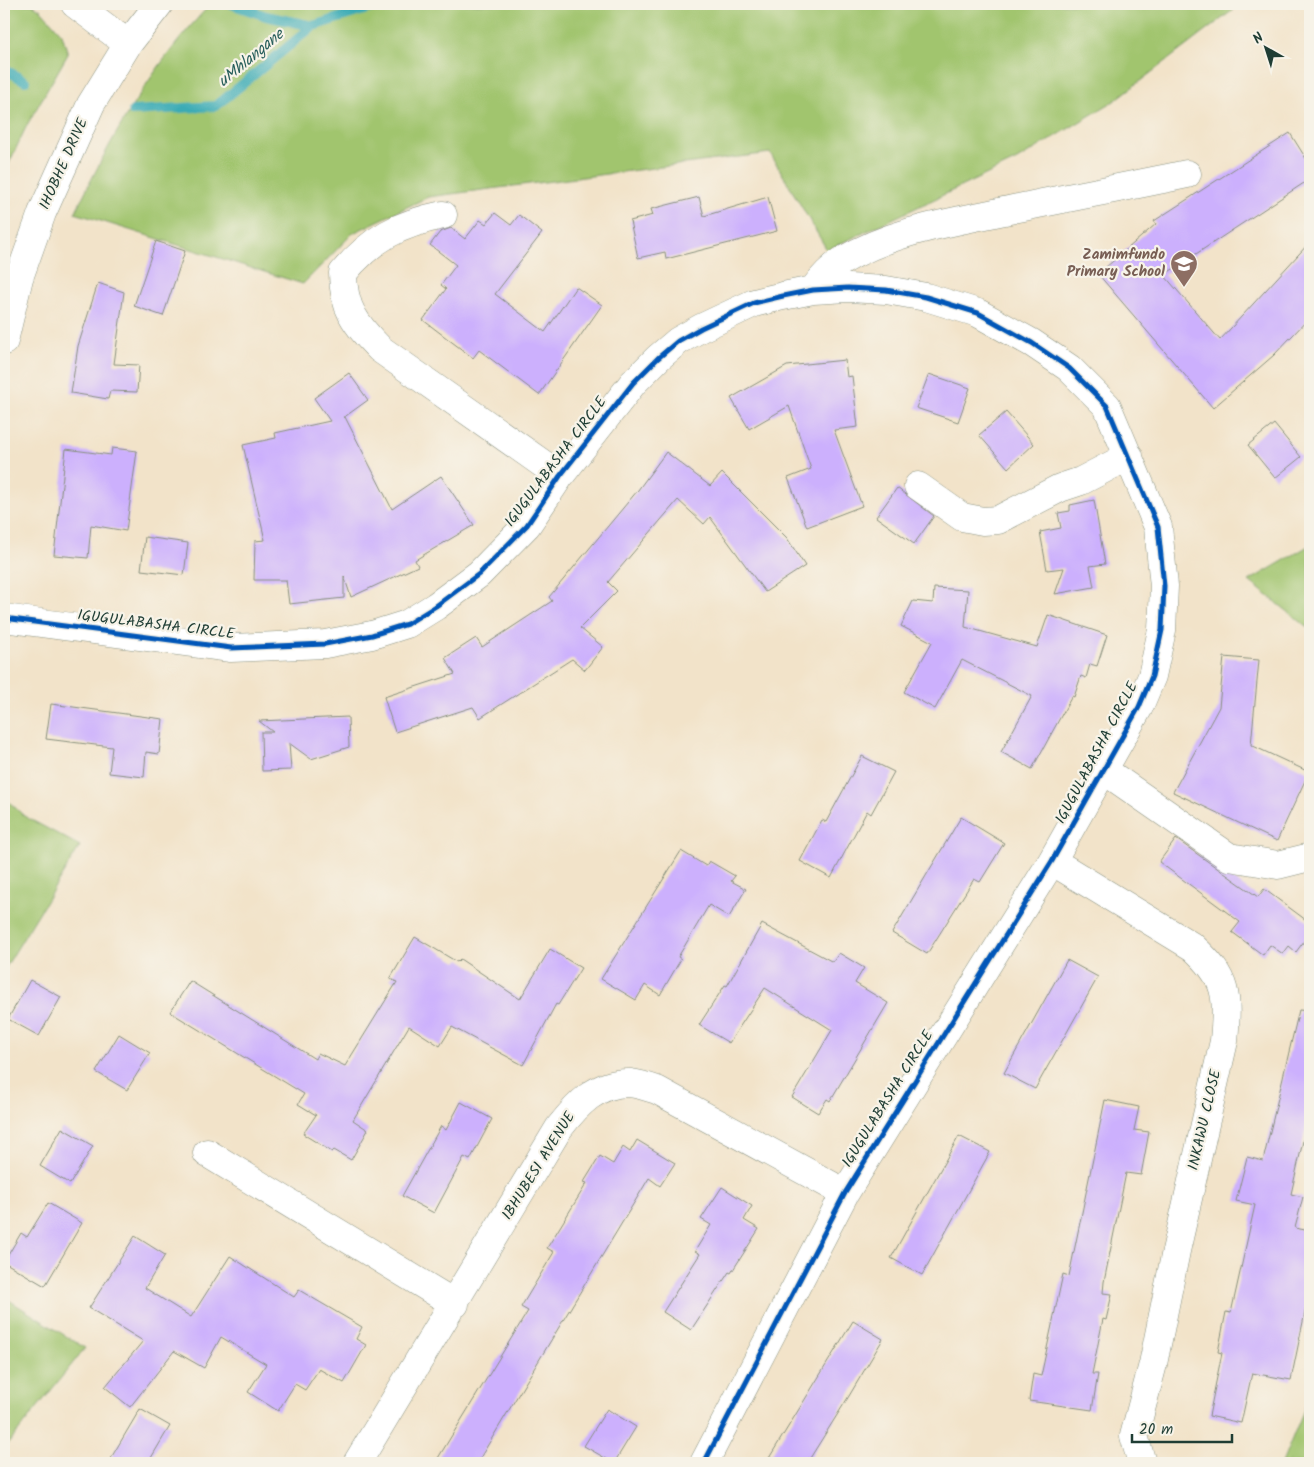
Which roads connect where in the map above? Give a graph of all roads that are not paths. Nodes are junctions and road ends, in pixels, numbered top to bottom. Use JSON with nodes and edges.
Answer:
{"nodes":[{"id":1,"x":75,"y":4,"type":"edge"},
{"id":2,"x":159,"y":4,"type":"edge"},
{"id":3,"x":128,"y":44,"type":"junction"},
{"id":4,"x":1187,"y":174,"type":"dead end"},
{"id":5,"x":443,"y":214,"type":"dead end"},
{"id":6,"x":814,"y":290,"type":"junction"},
{"id":7,"x":4,"y":341,"type":"edge"},
{"id":8,"x":1129,"y":456,"type":"junction"},
{"id":9,"x":560,"y":476,"type":"junction"},
{"id":10,"x":918,"y":486,"type":"dead end"},
{"id":11,"x":4,"y":618,"type":"edge"},
{"id":12,"x":1105,"y":771,"type":"junction"},
{"id":13,"x":1310,"y":857,"type":"edge"},
{"id":14,"x":1052,"y":861,"type":"junction"},
{"id":15,"x":208,"y":1153,"type":"dead end"},
{"id":16,"x":845,"y":1193,"type":"junction"},
{"id":17,"x":455,"y":1304,"type":"junction"},
{"id":18,"x":357,"y":1463,"type":"edge"},
{"id":19,"x":704,"y":1463,"type":"edge"},
{"id":20,"x":1142,"y":1463,"type":"edge"}],
"edges":[{"from":1,"to":3,"type":"street"},
{"from":2,"to":3,"type":"street","name":"IHOBHE DRIVE"},
{"from":3,"to":7,"type":"street","name":"IHOBHE DRIVE"},
{"from":4,"to":6,"type":"street"},
{"from":5,"to":9,"type":"street"},
{"from":6,"to":8,"type":"street","name":"IGUGULABASHA CIRCLE"},
{"from":6,"to":9,"type":"street","name":"IGUGULABASHA CIRCLE"},
{"from":8,"to":10,"type":"street"},
{"from":8,"to":12,"type":"street","name":"IGUGULABASHA CIRCLE"},
{"from":9,"to":11,"type":"street","name":"IGUGULABASHA CIRCLE"},
{"from":12,"to":13,"type":"street"},
{"from":12,"to":14,"type":"street","name":"IGUGULABASHA CIRCLE"},
{"from":14,"to":16,"type":"street","name":"IGUGULABASHA CIRCLE"},
{"from":14,"to":20,"type":"street","name":"INKAWU CLOSE"},
{"from":15,"to":17,"type":"street"},
{"from":16,"to":17,"type":"street","name":"IBHUBESI AVENUE"},
{"from":16,"to":19,"type":"street","name":"IGUGULABASHA CIRCLE"},
{"from":17,"to":18,"type":"street","name":"IBHUBESI AVENUE"}]}
